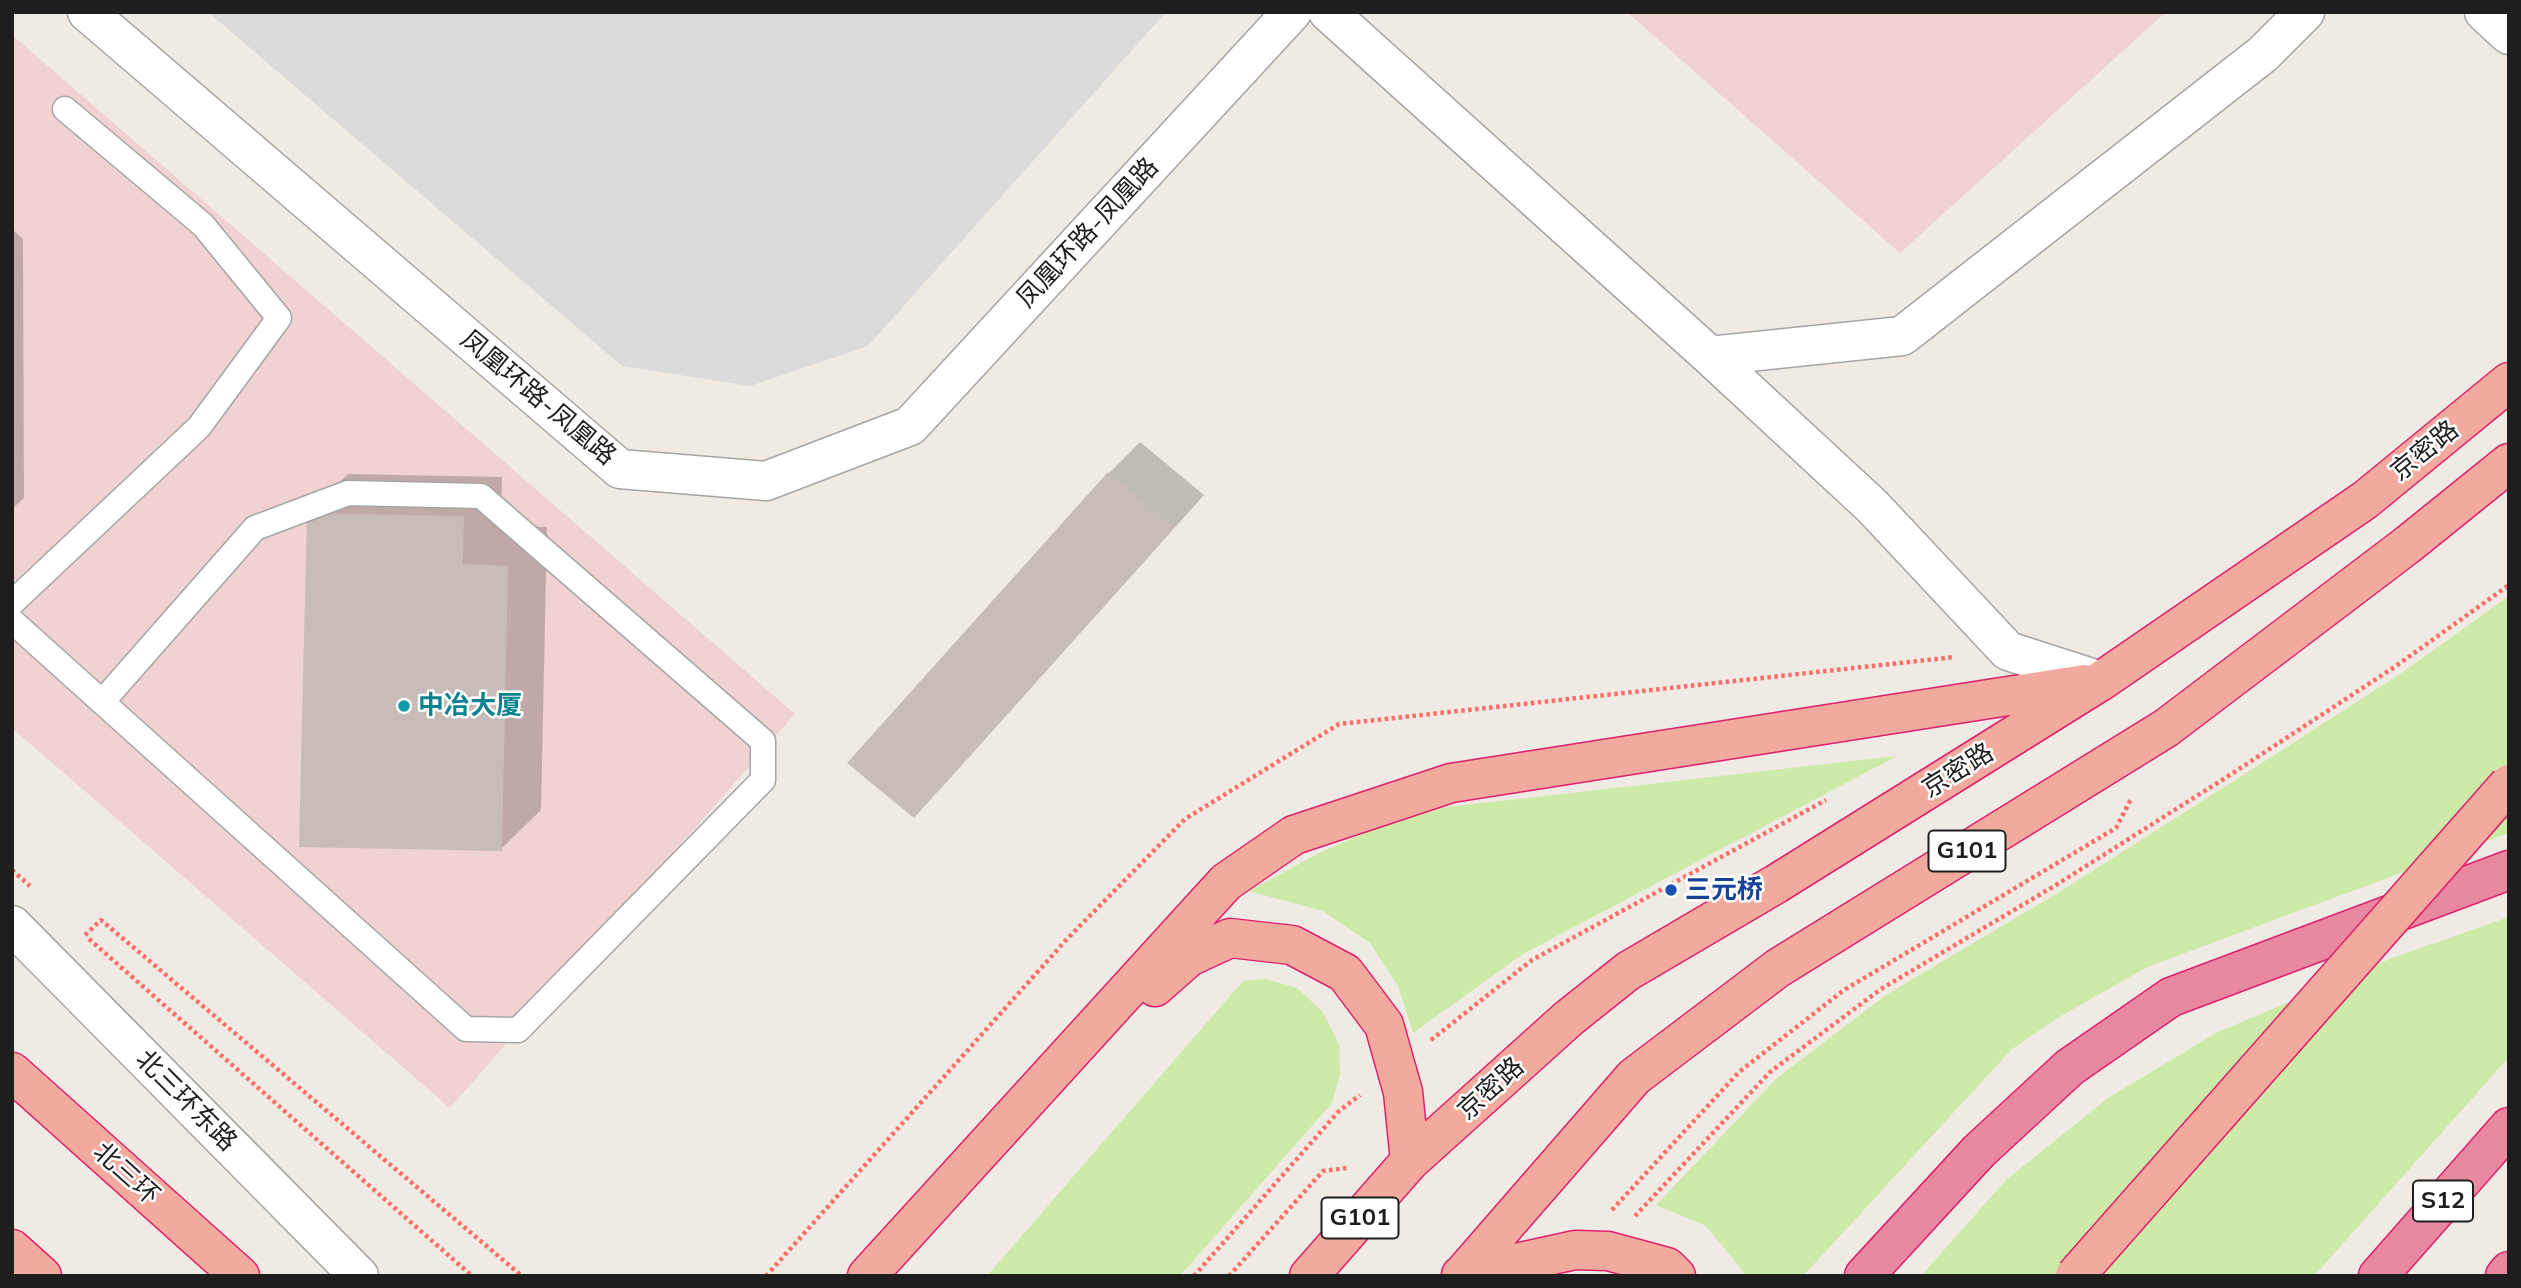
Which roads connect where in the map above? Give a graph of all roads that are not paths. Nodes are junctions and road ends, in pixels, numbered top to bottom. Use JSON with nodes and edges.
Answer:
{"nodes":[{"id":1,"x":87,"y":12,"type":"edge"},
{"id":2,"x":1292,"y":12,"type":"edge"},
{"id":3,"x":1328,"y":12,"type":"edge"},
{"id":4,"x":2305,"y":12,"type":"edge"},
{"id":5,"x":2484,"y":12,"type":"edge"},
{"id":6,"x":2509,"y":35,"type":"edge"},
{"id":7,"x":65,"y":109,"type":"dead end"},
{"id":8,"x":1710,"y":356,"type":"junction"},
{"id":9,"x":2509,"y":382,"type":"edge"},
{"id":10,"x":2509,"y":463,"type":"edge"},
{"id":11,"x":12,"y":603,"type":"edge"},
{"id":12,"x":12,"y":621,"type":"edge"},
{"id":13,"x":2101,"y":681,"type":"junction"},
{"id":14,"x":102,"y":702,"type":"junction"},
{"id":15,"x":2509,"y":783,"type":"edge"},
{"id":16,"x":2509,"y":870,"type":"edge"},
{"id":17,"x":12,"y":925,"type":"edge"},
{"id":18,"x":12,"y":1072,"type":"edge"},
{"id":19,"x":2509,"y":1127,"type":"edge"},
{"id":20,"x":1410,"y":1161,"type":"junction"},
{"id":21,"x":12,"y":1249,"type":"edge"},
{"id":22,"x":2509,"y":1271,"type":"edge"},
{"id":23,"x":42,"y":1276,"type":"edge"},
{"id":24,"x":240,"y":1276,"type":"edge"},
{"id":25,"x":359,"y":1276,"type":"edge"},
{"id":26,"x":867,"y":1276,"type":"edge"},
{"id":27,"x":903,"y":1276,"type":"edge"},
{"id":28,"x":1309,"y":1276,"type":"edge"},
{"id":29,"x":1461,"y":1276,"type":"edge"},
{"id":30,"x":1676,"y":1276,"type":"edge"},
{"id":31,"x":1864,"y":1276,"type":"edge"},
{"id":32,"x":2075,"y":1276,"type":"edge"},
{"id":33,"x":2378,"y":1276,"type":"edge"},
{"id":34,"x":2505,"y":1276,"type":"edge"}],
"edges":[{"from":1,"to":2,"type":"street","name":"凤凰环路-凤凰路"},
{"from":3,"to":8,"type":"street"},
{"from":4,"to":8,"type":"street"},
{"from":5,"to":6,"type":"street"},
{"from":7,"to":11,"type":"lane"},
{"from":8,"to":13,"type":"street"},
{"from":9,"to":13,"type":"highway","name":"京密路","number":"G101"},
{"from":10,"to":29,"type":"highway","number":"G101"},
{"from":12,"to":14,"type":"lane"},
{"from":13,"to":20,"type":"highway","name":"京密路","number":"G101"},
{"from":13,"to":26,"type":"highway"},
{"from":14,"to":14,"type":"lane"},
{"from":15,"to":32,"type":"highway","bridge":true},
{"from":16,"to":31,"type":"highway"},
{"from":17,"to":25,"type":"street","name":"北三环东路"},
{"from":18,"to":24,"type":"highway","name":"北三环"},
{"from":19,"to":33,"type":"highway","number":"S12"},
{"from":20,"to":27,"type":"highway"},
{"from":20,"to":28,"type":"highway","number":"G101"},
{"from":21,"to":23,"type":"highway"},
{"from":22,"to":34,"type":"highway"},
{"from":29,"to":30,"type":"highway"}]}
